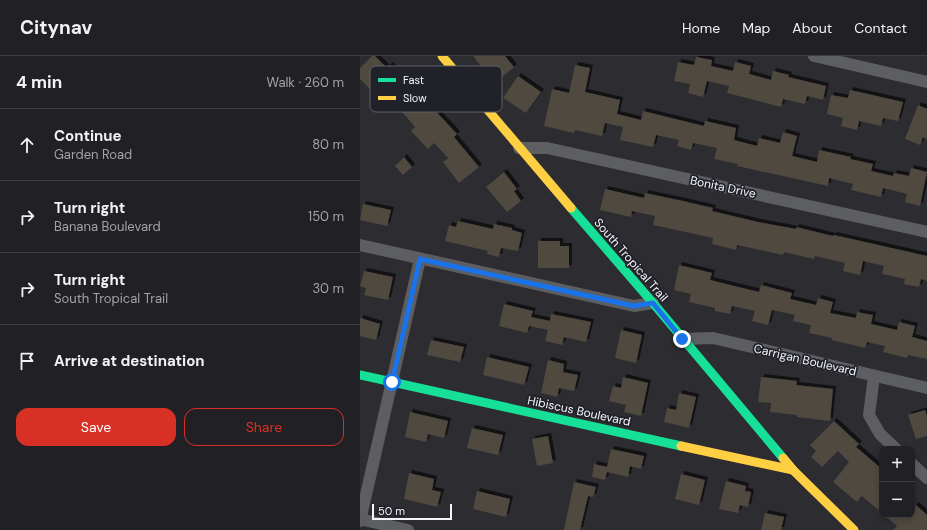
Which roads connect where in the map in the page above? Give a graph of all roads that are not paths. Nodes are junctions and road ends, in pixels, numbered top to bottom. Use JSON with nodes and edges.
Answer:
{"nodes":[{"id":1,"x":442,"y":56,"type":"edge"},
{"id":2,"x":814,"y":56,"type":"edge"},
{"id":3,"x":450,"y":66,"type":"edge"},
{"id":4,"x":927,"y":82,"type":"edge"},
{"id":5,"x":489,"y":112,"type":"edge"},
{"id":6,"x":519,"y":148,"type":"junction"},
{"id":7,"x":927,"y":232,"type":"edge"},
{"id":8,"x":360,"y":245,"type":"edge"},
{"id":9,"x":420,"y":259,"type":"junction"},
{"id":10,"x":653,"y":303,"type":"junction"},
{"id":11,"x":682,"y":339,"type":"junction"},
{"id":12,"x":360,"y":375,"type":"edge"},
{"id":13,"x":874,"y":376,"type":"junction"},
{"id":14,"x":392,"y":382,"type":"junction"},
{"id":15,"x":927,"y":388,"type":"edge"},
{"id":16,"x":893,"y":446,"type":"edge"},
{"id":17,"x":915,"y":467,"type":"edge"},
{"id":18,"x":793,"y":470,"type":"junction"},
{"id":19,"x":927,"y":478,"type":"edge"},
{"id":20,"x":360,"y":519,"type":"edge"},
{"id":21,"x":408,"y":530,"type":"edge"},
{"id":22,"x":854,"y":530,"type":"edge"}],
"edges":[{"from":1,"to":3,"type":"street","name":"South Tropical Trail"},
{"from":2,"to":4,"type":"street"},
{"from":5,"to":6,"type":"street","name":"South Tropical Trail"},
{"from":6,"to":7,"type":"street","name":"Bonita Drive"},
{"from":6,"to":10,"type":"street","name":"South Tropical Trail"},
{"from":8,"to":9,"type":"street"},
{"from":9,"to":10,"type":"street"},
{"from":9,"to":14,"type":"street"},
{"from":10,"to":11,"type":"street","name":"South Tropical Trail"},
{"from":11,"to":13,"type":"street","name":"Carrigan Boulevard"},
{"from":11,"to":18,"type":"street","name":"South Tropical Trail"},
{"from":12,"to":14,"type":"street","name":"Hibiscus Boulevard"},
{"from":13,"to":15,"type":"street","name":"Carrigan Boulevard"},
{"from":13,"to":16,"type":"street"},
{"from":14,"to":18,"type":"street","name":"Hibiscus Boulevard"},
{"from":14,"to":20,"type":"street"},
{"from":17,"to":19,"type":"street"},
{"from":18,"to":22,"type":"street","name":"South Tropical Trail"},
{"from":20,"to":21,"type":"street"}]}
